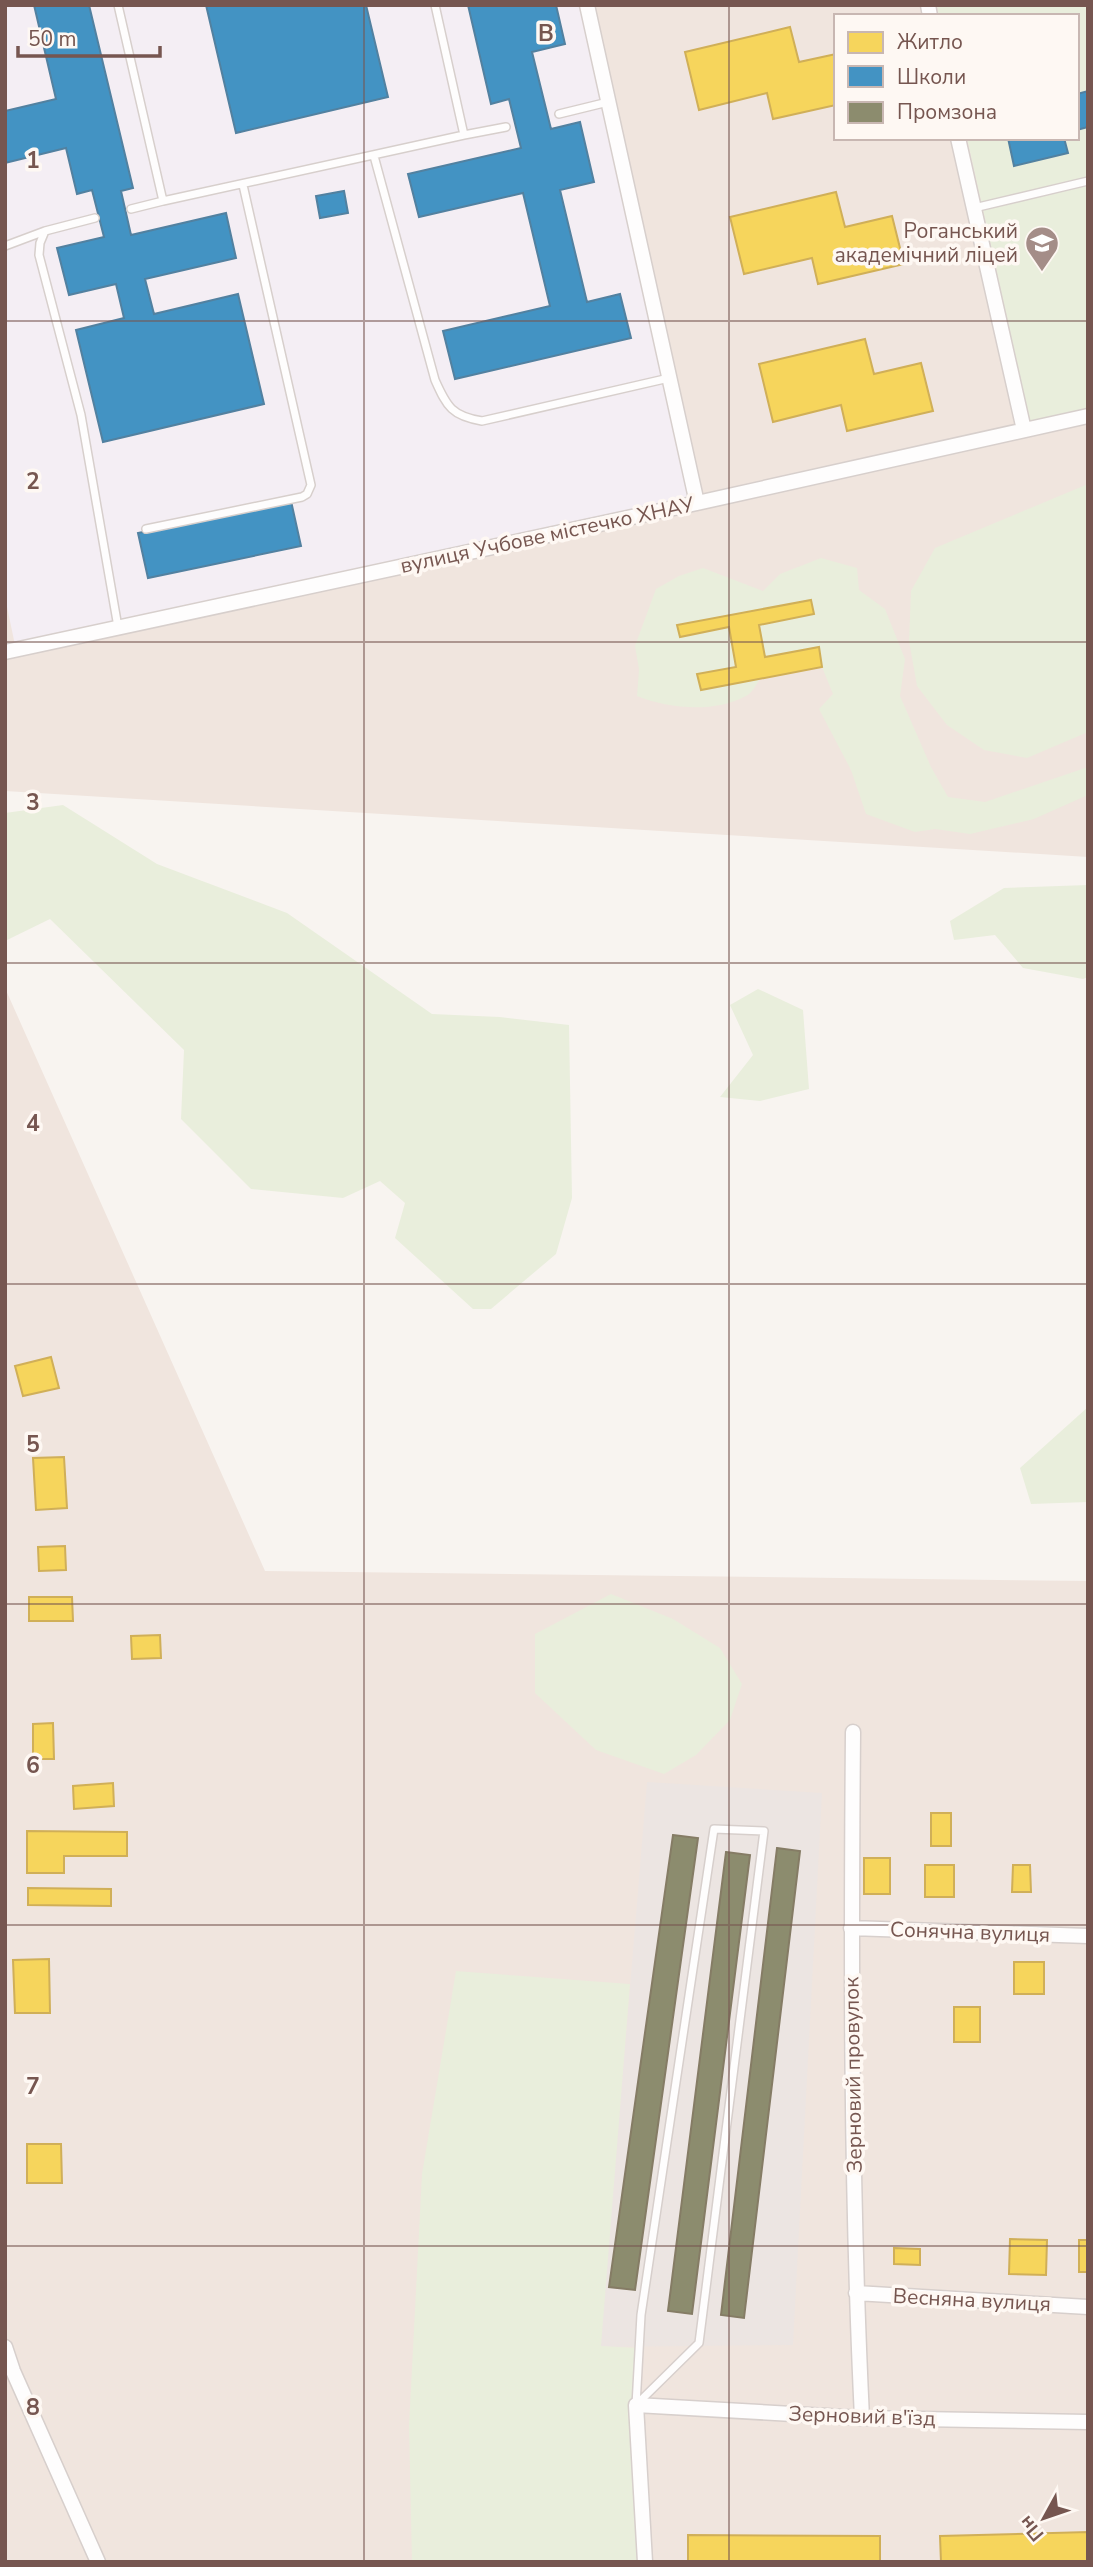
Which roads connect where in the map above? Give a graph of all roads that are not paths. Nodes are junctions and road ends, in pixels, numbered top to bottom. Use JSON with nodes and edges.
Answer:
{"nodes":[{"id":1,"x":118,"y":5,"type":"edge"},
{"id":2,"x":435,"y":5,"type":"edge"},
{"id":3,"x":587,"y":5,"type":"edge"},
{"id":4,"x":609,"y":102,"type":"junction"},
{"id":5,"x":559,"y":114,"type":"dead end"},
{"id":6,"x":506,"y":127,"type":"dead end"},
{"id":7,"x":464,"y":135,"type":"junction"},
{"id":8,"x":958,"y":140,"type":"edge"},
{"id":9,"x":373,"y":156,"type":"junction"},
{"id":10,"x":1088,"y":181,"type":"edge"},
{"id":11,"x":243,"y":185,"type":"junction"},
{"id":12,"x":163,"y":201,"type":"junction"},
{"id":13,"x":974,"y":208,"type":"junction"},
{"id":14,"x":131,"y":209,"type":"dead end"},
{"id":15,"x":95,"y":218,"type":"dead end"},
{"id":16,"x":45,"y":231,"type":"junction"},
{"id":17,"x":5,"y":246,"type":"edge"},
{"id":18,"x":669,"y":378,"type":"junction"},
{"id":19,"x":1088,"y":416,"type":"edge"},
{"id":20,"x":1024,"y":430,"type":"junction"},
{"id":21,"x":697,"y":503,"type":"junction"},
{"id":22,"x":146,"y":529,"type":"dead end"},
{"id":23,"x":118,"y":627,"type":"junction"},
{"id":24,"x":5,"y":652,"type":"edge"},
{"id":25,"x":853,"y":1732,"type":"dead end"},
{"id":26,"x":851,"y":1928,"type":"junction"},
{"id":27,"x":1088,"y":1936,"type":"edge"},
{"id":28,"x":856,"y":2293,"type":"junction"},
{"id":29,"x":1088,"y":2307,"type":"edge"},
{"id":30,"x":5,"y":2347,"type":"edge"},
{"id":31,"x":636,"y":2405,"type":"junction"},
{"id":32,"x":862,"y":2418,"type":"junction"},
{"id":33,"x":1088,"y":2422,"type":"edge"},
{"id":34,"x":98,"y":2562,"type":"edge"},
{"id":35,"x":645,"y":2562,"type":"edge"}],
"edges":[{"from":1,"to":12,"type":"lane"},
{"from":2,"to":7,"type":"lane"},
{"from":3,"to":4,"type":"street"},
{"from":4,"to":5,"type":"lane"},
{"from":4,"to":18,"type":"street"},
{"from":6,"to":7,"type":"lane"},
{"from":7,"to":9,"type":"lane"},
{"from":8,"to":13,"type":"street"},
{"from":9,"to":11,"type":"lane"},
{"from":9,"to":18,"type":"lane"},
{"from":10,"to":13,"type":"lane"},
{"from":11,"to":12,"type":"lane"},
{"from":11,"to":22,"type":"lane"},
{"from":12,"to":14,"type":"lane"},
{"from":13,"to":20,"type":"street"},
{"from":15,"to":16,"type":"lane"},
{"from":16,"to":17,"type":"lane"},
{"from":16,"to":23,"type":"lane"},
{"from":18,"to":21,"type":"street"},
{"from":19,"to":20,"type":"street","name":"вулиця Учбове містечко ХНАУ"},
{"from":20,"to":21,"type":"street","name":"вулиця Учбове містечко ХНАУ"},
{"from":21,"to":23,"type":"street","name":"вулиця Учбове містечко ХНАУ"},
{"from":23,"to":24,"type":"street","name":"вулиця Учбове містечко ХНАУ"},
{"from":25,"to":26,"type":"street","name":"Зерновий провулок"},
{"from":26,"to":27,"type":"street","name":"Сонячна вулиця"},
{"from":26,"to":28,"type":"street","name":"Зерновий провулок"},
{"from":28,"to":29,"type":"street","name":"Весняна вулиця"},
{"from":28,"to":32,"type":"street","name":"Зерновий провулок"},
{"from":30,"to":34,"type":"street"},
{"from":31,"to":31,"type":"lane"},
{"from":31,"to":32,"type":"street","name":"Зерновий в'їзд"},
{"from":31,"to":35,"type":"street"},
{"from":32,"to":33,"type":"street","name":"Зерновий в'їзд"}]}
